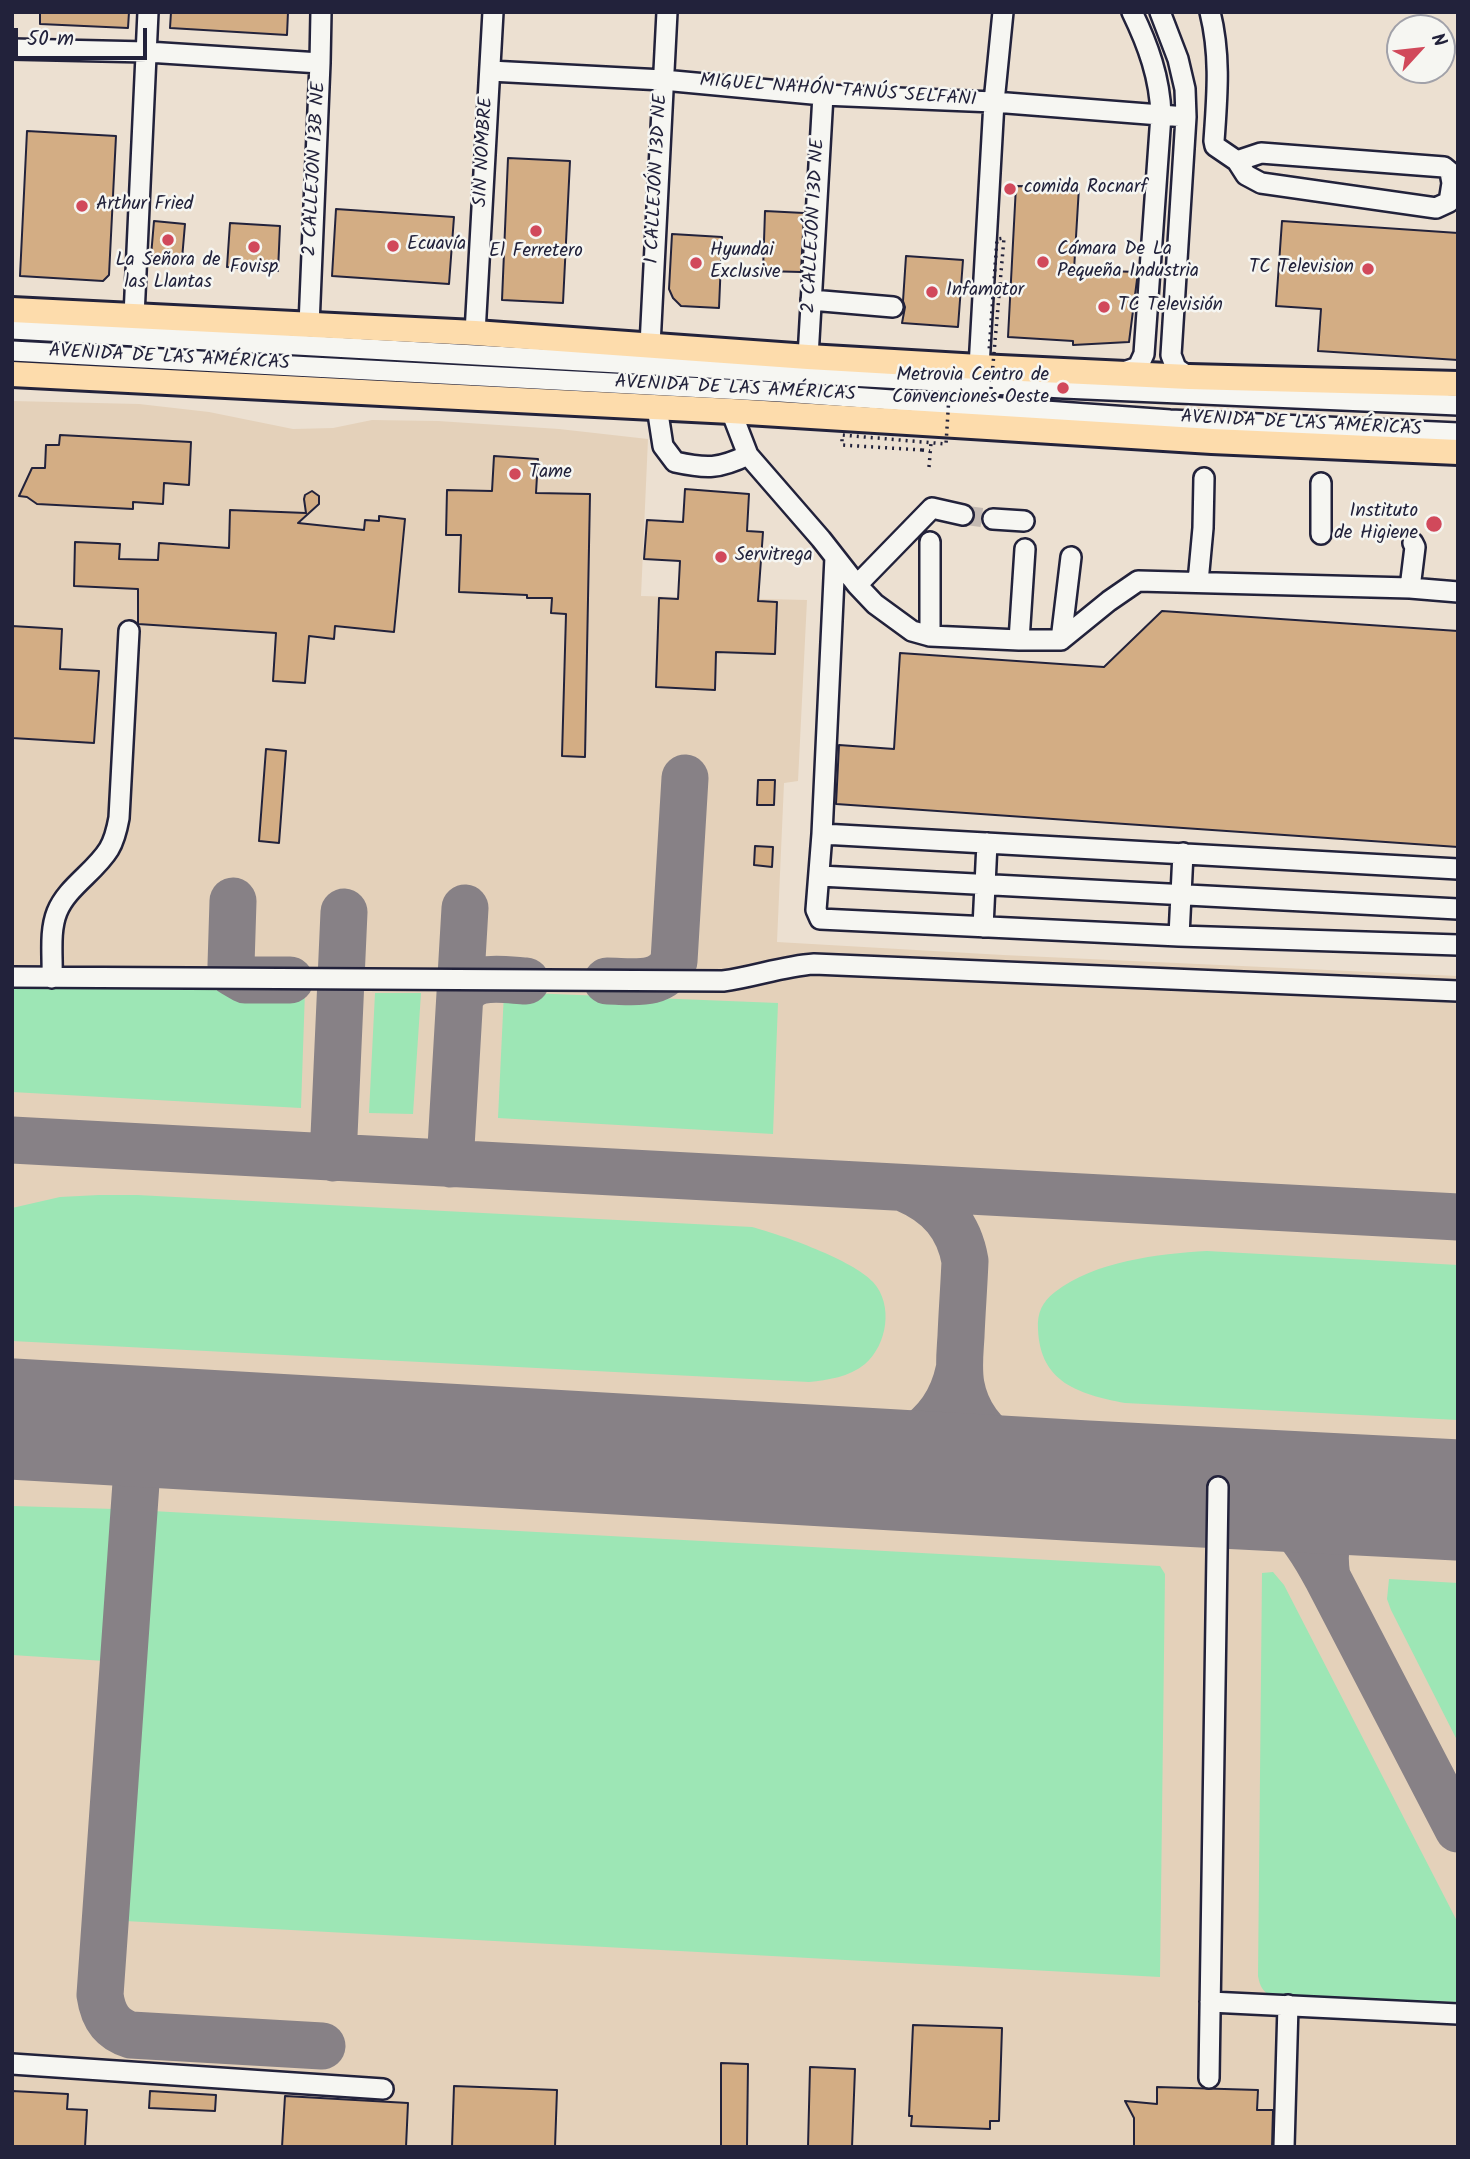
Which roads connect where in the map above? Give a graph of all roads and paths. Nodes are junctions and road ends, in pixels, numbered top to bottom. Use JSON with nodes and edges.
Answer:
{"nodes":[{"id":1,"x":148,"y":12,"type":"edge"},
{"id":2,"x":321,"y":12,"type":"edge"},
{"id":3,"x":493,"y":12,"type":"edge"},
{"id":4,"x":667,"y":12,"type":"edge"},
{"id":5,"x":1003,"y":12,"type":"edge"},
{"id":6,"x":1132,"y":12,"type":"edge"},
{"id":7,"x":1160,"y":12,"type":"edge"},
{"id":8,"x":1210,"y":12,"type":"edge"},
{"id":9,"x":1223,"y":12,"type":"edge"},
{"id":10,"x":1217,"y":38,"type":"junction"},
{"id":11,"x":12,"y":49,"type":"edge"},
{"id":12,"x":147,"y":52,"type":"junction"},
{"id":13,"x":320,"y":63,"type":"junction"},
{"id":14,"x":490,"y":71,"type":"junction"},
{"id":15,"x":663,"y":80,"type":"junction"},
{"id":16,"x":823,"y":95,"type":"junction"},
{"id":17,"x":994,"y":102,"type":"junction"},
{"id":18,"x":1161,"y":115,"type":"junction"},
{"id":19,"x":1186,"y":117,"type":"junction"},
{"id":20,"x":1237,"y":161,"type":"junction"},
{"id":21,"x":1451,"y":163,"type":"edge"},
{"id":22,"x":811,"y":300,"type":"junction"},
{"id":23,"x":893,"y":307,"type":"dead end"},
{"id":24,"x":12,"y":310,"type":"edge"},
{"id":25,"x":134,"y":316,"type":"junction"},
{"id":26,"x":309,"y":325,"type":"junction"},
{"id":27,"x":12,"y":329,"type":"edge"},
{"id":28,"x":475,"y":333,"type":"junction"},
{"id":29,"x":650,"y":345,"type":"junction"},
{"id":30,"x":12,"y":351,"type":"edge"},
{"id":31,"x":808,"y":357,"type":"junction"},
{"id":32,"x":984,"y":359,"type":"junction"},
{"id":33,"x":1121,"y":373,"type":"junction"},
{"id":34,"x":12,"y":374,"type":"edge"},
{"id":35,"x":1189,"y":377,"type":"junction"},
{"id":36,"x":1458,"y":384,"type":"edge"},
{"id":37,"x":1458,"y":405,"type":"edge"},
{"id":38,"x":657,"y":407,"type":"junction"},
{"id":39,"x":732,"y":411,"type":"junction"},
{"id":40,"x":1458,"y":433,"type":"edge"},
{"id":41,"x":930,"y":451,"type":"dead end"},
{"id":42,"x":1458,"y":452,"type":"edge"},
{"id":43,"x":748,"y":455,"type":"junction"},
{"id":44,"x":1204,"y":478,"type":"dead end"},
{"id":45,"x":1321,"y":483,"type":"dead end"},
{"id":46,"x":963,"y":515,"type":"tunnel mouth"},
{"id":47,"x":993,"y":519,"type":"tunnel mouth"},
{"id":48,"x":1024,"y":521,"type":"dead end"},
{"id":49,"x":1321,"y":534,"type":"dead end"},
{"id":50,"x":930,"y":542,"type":"dead end"},
{"id":51,"x":1413,"y":543,"type":"dead end"},
{"id":52,"x":1025,"y":549,"type":"dead end"},
{"id":53,"x":835,"y":557,"type":"junction"},
{"id":54,"x":1071,"y":557,"type":"dead end"},
{"id":55,"x":1198,"y":582,"type":"junction"},
{"id":56,"x":857,"y":585,"type":"junction"},
{"id":57,"x":1410,"y":588,"type":"junction"},
{"id":58,"x":1458,"y":592,"type":"edge"},
{"id":59,"x":129,"y":631,"type":"dead end"},
{"id":60,"x":930,"y":636,"type":"junction"},
{"id":61,"x":1019,"y":640,"type":"junction"},
{"id":62,"x":1061,"y":640,"type":"junction"},
{"id":63,"x":822,"y":834,"type":"junction"},
{"id":64,"x":987,"y":843,"type":"junction"},
{"id":65,"x":1183,"y":853,"type":"junction"},
{"id":66,"x":1458,"y":869,"type":"edge"},
{"id":67,"x":820,"y":876,"type":"junction"},
{"id":68,"x":985,"y":885,"type":"junction"},
{"id":69,"x":1180,"y":895,"type":"junction"},
{"id":70,"x":1458,"y":908,"type":"edge"},
{"id":71,"x":983,"y":927,"type":"junction"},
{"id":72,"x":1178,"y":936,"type":"junction"},
{"id":73,"x":1458,"y":945,"type":"edge"},
{"id":74,"x":12,"y":977,"type":"edge"},
{"id":75,"x":52,"y":978,"type":"junction"},
{"id":76,"x":1458,"y":990,"type":"edge"},
{"id":77,"x":1218,"y":1487,"type":"dead end"},
{"id":78,"x":1210,"y":2001,"type":"junction"},
{"id":79,"x":1288,"y":2005,"type":"junction"},
{"id":80,"x":1458,"y":2014,"type":"edge"},
{"id":81,"x":12,"y":2064,"type":"edge"},
{"id":82,"x":1209,"y":2078,"type":"dead end"},
{"id":83,"x":383,"y":2089,"type":"dead end"},
{"id":84,"x":1284,"y":2147,"type":"edge"}],
"edges":[{"from":1,"to":12,"type":"street"},
{"from":2,"to":13,"type":"street","name":"2 CALLEJON 13B NE"},
{"from":3,"to":14,"type":"street","name":"SIN NOMBRE"},
{"from":4,"to":15,"type":"street","name":"1 CALLEJÓN 13D NE"},
{"from":5,"to":17,"type":"street"},
{"from":6,"to":18,"type":"street"},
{"from":7,"to":19,"type":"street"},
{"from":8,"to":10,"type":"street"},
{"from":9,"to":10,"type":"street"},
{"from":10,"to":20,"type":"street"},
{"from":11,"to":12,"type":"street"},
{"from":12,"to":13,"type":"street"},
{"from":12,"to":25,"type":"street"},
{"from":13,"to":26,"type":"street","name":"2 CALLEJON 13B NE"},
{"from":14,"to":15,"type":"street","name":"MIGUEL NAHÓN TANÚS SELFANI"},
{"from":14,"to":28,"type":"street","name":"SIN NOMBRE"},
{"from":15,"to":16,"type":"street","name":"MIGUEL NAHÓN TANÚS SELFANI"},
{"from":15,"to":29,"type":"street","name":"1 CALLEJÓN 13D NE"},
{"from":16,"to":17,"type":"street","name":"MIGUEL NAHÓN TANÚS SELFANI"},
{"from":16,"to":22,"type":"street","name":"2 CALLEJÓN 13D NE"},
{"from":17,"to":18,"type":"street","name":"MIGUEL NAHÓN TANÚS SELFANI"},
{"from":17,"to":32,"type":"street"},
{"from":18,"to":19,"type":"street","name":"MIGUEL NAHÓN TANÚS SELFANI"},
{"from":18,"to":33,"type":"street"},
{"from":19,"to":35,"type":"street"},
{"from":20,"to":21,"type":"street"},
{"from":20,"to":21,"type":"street"},
{"from":22,"to":23,"type":"street"},
{"from":22,"to":31,"type":"street","name":"2 CALLEJÓN 13D NE"},
{"from":24,"to":25,"type":"main road","name":"AVENIDA DE LAS AMÉRICAS"},
{"from":25,"to":26,"type":"main road","name":"AVENIDA DE LAS AMÉRICAS"},
{"from":26,"to":28,"type":"main road","name":"AVENIDA DE LAS AMÉRICAS"},
{"from":27,"to":37,"type":"street","name":"AVENIDA DE LAS AMÉRICAS"},
{"from":28,"to":29,"type":"main road","name":"AVENIDA DE LAS AMÉRICAS"},
{"from":29,"to":31,"type":"main road","name":"AVENIDA DE LAS AMÉRICAS"},
{"from":30,"to":40,"type":"street","name":"AVENIDA DE LAS AMÉRICAS"},
{"from":31,"to":32,"type":"main road","name":"AVENIDA DE LAS AMÉRICAS"},
{"from":32,"to":33,"type":"main road","name":"AVENIDA DE LAS AMÉRICAS"},
{"from":32,"to":41,"type":"path","bridge":true},
{"from":33,"to":35,"type":"main road","name":"AVENIDA DE LAS AMÉRICAS"},
{"from":34,"to":38,"type":"main road","name":"AVENIDA DE LAS AMÉRICAS"},
{"from":35,"to":36,"type":"main road","name":"AVENIDA DE LAS AMÉRICAS"},
{"from":38,"to":39,"type":"main road","name":"AVENIDA DE LAS AMÉRICAS"},
{"from":38,"to":43,"type":"street"},
{"from":39,"to":42,"type":"main road","name":"AVENIDA DE LAS AMÉRICAS"},
{"from":39,"to":43,"type":"street"},
{"from":43,"to":53,"type":"street"},
{"from":44,"to":55,"type":"street"},
{"from":45,"to":49,"type":"street"},
{"from":46,"to":56,"type":"street"},
{"from":47,"to":48,"type":"street"},
{"from":50,"to":60,"type":"street"},
{"from":51,"to":57,"type":"street"},
{"from":52,"to":61,"type":"street"},
{"from":53,"to":56,"type":"street"},
{"from":53,"to":63,"type":"street"},
{"from":54,"to":62,"type":"street"},
{"from":55,"to":57,"type":"street"},
{"from":55,"to":62,"type":"street"},
{"from":56,"to":60,"type":"street"},
{"from":57,"to":58,"type":"street"},
{"from":59,"to":75,"type":"street"},
{"from":60,"to":61,"type":"street"},
{"from":61,"to":62,"type":"street"},
{"from":63,"to":64,"type":"street"},
{"from":63,"to":67,"type":"street"},
{"from":64,"to":65,"type":"street"},
{"from":64,"to":68,"type":"street"},
{"from":65,"to":66,"type":"street"},
{"from":65,"to":69,"type":"street"},
{"from":67,"to":68,"type":"street"},
{"from":67,"to":71,"type":"street"},
{"from":68,"to":69,"type":"street"},
{"from":68,"to":71,"type":"street"},
{"from":69,"to":70,"type":"street"},
{"from":69,"to":72,"type":"street"},
{"from":71,"to":72,"type":"street"},
{"from":72,"to":73,"type":"street"},
{"from":74,"to":75,"type":"street"},
{"from":75,"to":76,"type":"street"},
{"from":77,"to":78,"type":"street"},
{"from":78,"to":79,"type":"street"},
{"from":78,"to":82,"type":"street"},
{"from":79,"to":80,"type":"street"},
{"from":79,"to":84,"type":"street"},
{"from":81,"to":83,"type":"street"}]}
